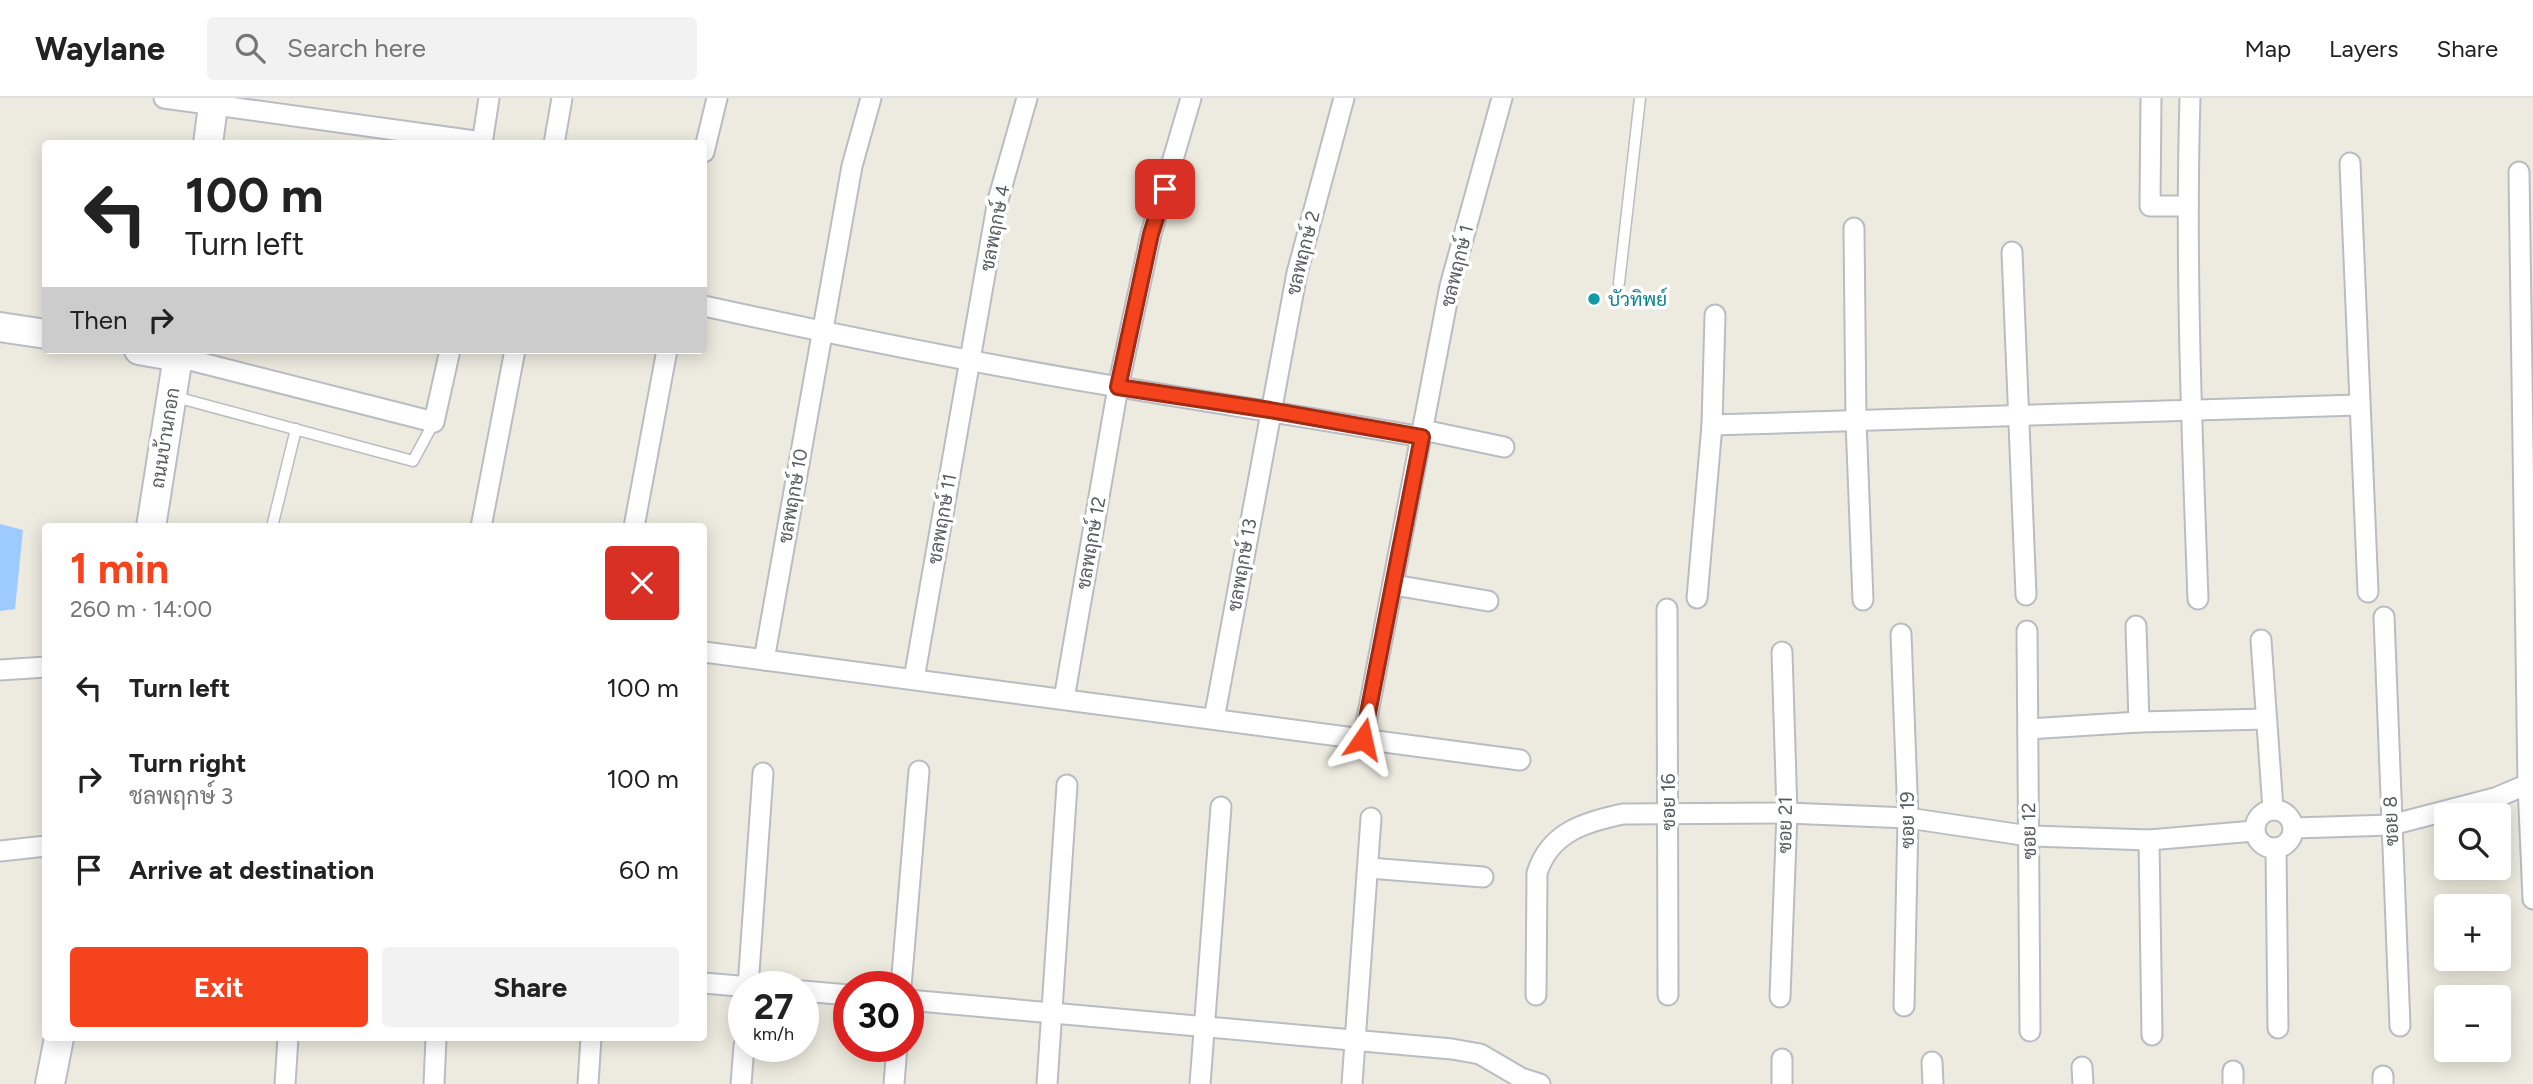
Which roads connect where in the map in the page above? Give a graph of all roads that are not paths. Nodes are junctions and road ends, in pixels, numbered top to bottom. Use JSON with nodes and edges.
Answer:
{"nodes":[{"id":1,"x":164,"y":98,"type":"edge"},
{"id":2,"x":489,"y":98,"type":"edge"},
{"id":3,"x":562,"y":98,"type":"edge"},
{"id":4,"x":717,"y":98,"type":"edge"},
{"id":5,"x":871,"y":98,"type":"edge"},
{"id":6,"x":1027,"y":98,"type":"edge"},
{"id":7,"x":1191,"y":98,"type":"edge"},
{"id":8,"x":1344,"y":98,"type":"edge"},
{"id":9,"x":1502,"y":98,"type":"edge"},
{"id":10,"x":1640,"y":98,"type":"edge"},
{"id":11,"x":2151,"y":98,"type":"edge"},
{"id":12,"x":2190,"y":98,"type":"edge"},
{"id":13,"x":214,"y":101,"type":"edge"},
{"id":14,"x":209,"y":140,"type":"edge"},
{"id":15,"x":463,"y":140,"type":"edge"},
{"id":16,"x":482,"y":140,"type":"edge"},
{"id":17,"x":555,"y":140,"type":"edge"},
{"id":18,"x":707,"y":140,"type":"edge"},
{"id":19,"x":2350,"y":163,"type":"dead end"},
{"id":20,"x":2519,"y":172,"type":"dead end"},
{"id":21,"x":2188,"y":206,"type":"junction"},
{"id":22,"x":1854,"y":228,"type":"dead end"},
{"id":23,"x":2012,"y":252,"type":"dead end"},
{"id":24,"x":1619,"y":283,"type":"dead end"},
{"id":25,"x":707,"y":307,"type":"edge"},
{"id":26,"x":1715,"y":315,"type":"dead end"},
{"id":27,"x":0,"y":327,"type":"edge"},
{"id":28,"x":822,"y":331,"type":"junction"},
{"id":29,"x":42,"y":333,"type":"edge"},
{"id":30,"x":179,"y":354,"type":"edge"},
{"id":31,"x":183,"y":354,"type":"edge"},
{"id":32,"x":449,"y":354,"type":"edge"},
{"id":33,"x":514,"y":354,"type":"edge"},
{"id":34,"x":666,"y":354,"type":"edge"},
{"id":35,"x":970,"y":359,"type":"junction"},
{"id":36,"x":1118,"y":387,"type":"junction"},
{"id":37,"x":172,"y":396,"type":"junction"},
{"id":38,"x":2358,"y":405,"type":"junction"},
{"id":39,"x":1270,"y":410,"type":"junction"},
{"id":40,"x":2191,"y":411,"type":"junction"},
{"id":41,"x":2019,"y":416,"type":"junction"},
{"id":42,"x":1856,"y":421,"type":"junction"},
{"id":43,"x":434,"y":422,"type":"junction"},
{"id":44,"x":1712,"y":425,"type":"junction"},
{"id":45,"x":296,"y":429,"type":"junction"},
{"id":46,"x":1423,"y":434,"type":"junction"},
{"id":47,"x":1504,"y":447,"type":"dead end"},
{"id":48,"x":152,"y":523,"type":"edge"},
{"id":49,"x":273,"y":523,"type":"edge"},
{"id":50,"x":482,"y":523,"type":"edge"},
{"id":51,"x":635,"y":523,"type":"edge"},
{"id":52,"x":1394,"y":585,"type":"junction"},
{"id":53,"x":2368,"y":592,"type":"dead end"},
{"id":54,"x":2026,"y":595,"type":"dead end"},
{"id":55,"x":1697,"y":598,"type":"dead end"},
{"id":56,"x":2198,"y":599,"type":"dead end"},
{"id":57,"x":1863,"y":600,"type":"dead end"},
{"id":58,"x":1488,"y":601,"type":"dead end"},
{"id":59,"x":1667,"y":609,"type":"dead end"},
{"id":60,"x":2384,"y":617,"type":"dead end"},
{"id":61,"x":2136,"y":626,"type":"dead end"},
{"id":62,"x":2026,"y":631,"type":"dead end"},
{"id":63,"x":1901,"y":634,"type":"dead end"},
{"id":64,"x":2261,"y":640,"type":"dead end"},
{"id":65,"x":707,"y":652,"type":"edge"},
{"id":66,"x":1782,"y":652,"type":"dead end"},
{"id":67,"x":764,"y":660,"type":"junction"},
{"id":68,"x":42,"y":667,"type":"edge"},
{"id":69,"x":0,"y":670,"type":"edge"},
{"id":70,"x":914,"y":679,"type":"junction"},
{"id":71,"x":1064,"y":699,"type":"junction"},
{"id":72,"x":1213,"y":719,"type":"junction"},
{"id":73,"x":2266,"y":719,"type":"junction"},
{"id":74,"x":2139,"y":722,"type":"junction"},
{"id":75,"x":2028,"y":729,"type":"junction"},
{"id":76,"x":1363,"y":739,"type":"junction"},
{"id":77,"x":1520,"y":760,"type":"dead end"},
{"id":78,"x":919,"y":771,"type":"dead end"},
{"id":79,"x":763,"y":774,"type":"dead end"},
{"id":80,"x":2531,"y":783,"type":"edge"},
{"id":81,"x":1067,"y":785,"type":"dead end"},
{"id":82,"x":1222,"y":807,"type":"dead end"},
{"id":83,"x":2273,"y":809,"type":"junction"},
{"id":84,"x":1787,"y":813,"type":"junction"},
{"id":85,"x":1668,"y":814,"type":"junction"},
{"id":86,"x":1371,"y":818,"type":"dead end"},
{"id":87,"x":1908,"y":818,"type":"junction"},
{"id":88,"x":2391,"y":825,"type":"junction"},
{"id":89,"x":2294,"y":828,"type":"junction"},
{"id":90,"x":2254,"y":831,"type":"junction"},
{"id":91,"x":2029,"y":836,"type":"junction"},
{"id":92,"x":2149,"y":840,"type":"junction"},
{"id":93,"x":42,"y":846,"type":"edge"},
{"id":94,"x":2276,"y":849,"type":"junction"},
{"id":95,"x":0,"y":851,"type":"edge"},
{"id":96,"x":1369,"y":868,"type":"junction"},
{"id":97,"x":1483,"y":877,"type":"dead end"},
{"id":98,"x":2533,"y":899,"type":"edge"},
{"id":99,"x":750,"y":971,"type":"edge"},
{"id":100,"x":902,"y":971,"type":"edge"},
{"id":101,"x":707,"y":983,"type":"edge"},
{"id":102,"x":728,"y":985,"type":"edge"},
{"id":103,"x":1536,"y":995,"type":"dead end"},
{"id":104,"x":1668,"y":995,"type":"dead end"},
{"id":105,"x":1780,"y":997,"type":"dead end"},
{"id":106,"x":924,"y":1001,"type":"edge"},
{"id":107,"x":1904,"y":1006,"type":"dead end"},
{"id":108,"x":1052,"y":1013,"type":"junction"},
{"id":109,"x":1204,"y":1026,"type":"junction"},
{"id":110,"x":2400,"y":1026,"type":"dead end"},
{"id":111,"x":2278,"y":1028,"type":"dead end"},
{"id":112,"x":2030,"y":1031,"type":"dead end"},
{"id":113,"x":2152,"y":1035,"type":"dead end"},
{"id":114,"x":1355,"y":1038,"type":"junction"},
{"id":115,"x":58,"y":1041,"type":"edge"},
{"id":116,"x":288,"y":1041,"type":"edge"},
{"id":117,"x":436,"y":1041,"type":"edge"},
{"id":118,"x":591,"y":1041,"type":"edge"},
{"id":119,"x":1782,"y":1059,"type":"dead end"},
{"id":120,"x":743,"y":1062,"type":"edge"},
{"id":121,"x":896,"y":1062,"type":"edge"},
{"id":122,"x":1932,"y":1062,"type":"dead end"},
{"id":123,"x":1508,"y":1077,"type":"edge"},
{"id":124,"x":50,"y":1084,"type":"edge"},
{"id":125,"x":285,"y":1084,"type":"edge"},
{"id":126,"x":434,"y":1084,"type":"edge"},
{"id":127,"x":588,"y":1084,"type":"edge"},
{"id":128,"x":741,"y":1084,"type":"edge"},
{"id":129,"x":894,"y":1084,"type":"edge"},
{"id":130,"x":1047,"y":1084,"type":"edge"},
{"id":131,"x":1200,"y":1084,"type":"edge"},
{"id":132,"x":1352,"y":1084,"type":"edge"},
{"id":133,"x":1540,"y":1084,"type":"edge"},
{"id":134,"x":1782,"y":1084,"type":"edge"},
{"id":135,"x":1933,"y":1084,"type":"edge"}],
"edges":[{"from":1,"to":13,"type":"street"},
{"from":2,"to":16,"type":"street"},
{"from":3,"to":17,"type":"street"},
{"from":4,"to":18,"type":"street"},
{"from":5,"to":28,"type":"street","name":"ชลพฤกษ์ 10"},
{"from":6,"to":35,"type":"street","name":"ชลพฤกษ์ 4"},
{"from":7,"to":36,"type":"street","name":"ชลพฤกษ์ 12"},
{"from":8,"to":39,"type":"street","name":"ชลพฤกษ์ 2"},
{"from":9,"to":46,"type":"street","name":"ชลพฤกษ์ 1"},
{"from":10,"to":24,"type":"lane"},
{"from":11,"to":21,"type":"street"},
{"from":12,"to":21,"type":"street"},
{"from":13,"to":14,"type":"street"},
{"from":13,"to":15,"type":"street"},
{"from":19,"to":38,"type":"street"},
{"from":20,"to":80,"type":"street"},
{"from":21,"to":40,"type":"street"},
{"from":22,"to":42,"type":"street"},
{"from":23,"to":41,"type":"street"},
{"from":25,"to":28,"type":"street"},
{"from":26,"to":44,"type":"street"},
{"from":27,"to":29,"type":"street"},
{"from":28,"to":35,"type":"street"},
{"from":28,"to":67,"type":"street","name":"ชลพฤกษ์ 10"},
{"from":30,"to":37,"type":"street","name":"ถนนบ้านกอก"},
{"from":31,"to":43,"type":"street"},
{"from":32,"to":43,"type":"street"},
{"from":33,"to":50,"type":"street"},
{"from":34,"to":51,"type":"street"},
{"from":35,"to":36,"type":"street"},
{"from":35,"to":70,"type":"street","name":"ชลพฤกษ์ 11"},
{"from":36,"to":39,"type":"street"},
{"from":36,"to":71,"type":"street","name":"ชลพฤกษ์ 12"},
{"from":37,"to":45,"type":"lane"},
{"from":37,"to":48,"type":"street","name":"ถนนบ้านกอก"},
{"from":38,"to":40,"type":"street"},
{"from":38,"to":53,"type":"street"},
{"from":39,"to":46,"type":"street"},
{"from":39,"to":72,"type":"street","name":"ชลพฤกษ์ 13"},
{"from":40,"to":41,"type":"street"},
{"from":40,"to":56,"type":"street"},
{"from":41,"to":42,"type":"street"},
{"from":41,"to":54,"type":"street"},
{"from":42,"to":44,"type":"street"},
{"from":42,"to":57,"type":"street"},
{"from":43,"to":45,"type":"lane"},
{"from":44,"to":55,"type":"street"},
{"from":45,"to":49,"type":"lane"},
{"from":46,"to":47,"type":"street"},
{"from":46,"to":52,"type":"street","name":"ชลพฤกษ์ 1"},
{"from":52,"to":58,"type":"street"},
{"from":52,"to":76,"type":"street","name":"ชลพฤกษ์ 1"},
{"from":59,"to":85,"type":"street","name":"ซอย 16"},
{"from":60,"to":88,"type":"street","name":"ซอย 8"},
{"from":61,"to":74,"type":"street"},
{"from":62,"to":75,"type":"street","name":"ซอย 12"},
{"from":63,"to":87,"type":"street","name":"ซอย 19"},
{"from":64,"to":73,"type":"street"},
{"from":65,"to":67,"type":"street"},
{"from":66,"to":84,"type":"street","name":"ซอย 21"},
{"from":67,"to":70,"type":"street"},
{"from":68,"to":69,"type":"street"},
{"from":70,"to":71,"type":"street"},
{"from":71,"to":72,"type":"street"},
{"from":72,"to":76,"type":"street"},
{"from":73,"to":74,"type":"street"},
{"from":73,"to":83,"type":"street"},
{"from":74,"to":75,"type":"street"},
{"from":75,"to":91,"type":"street","name":"ซอย 12"},
{"from":76,"to":77,"type":"street"},
{"from":78,"to":100,"type":"street"},
{"from":79,"to":99,"type":"street"},
{"from":80,"to":88,"type":"street"},
{"from":80,"to":98,"type":"street"},
{"from":81,"to":108,"type":"street"},
{"from":82,"to":109,"type":"street"},
{"from":83,"to":89,"type":"street"},
{"from":83,"to":90,"type":"street"},
{"from":84,"to":85,"type":"street"},
{"from":84,"to":87,"type":"street"},
{"from":84,"to":105,"type":"street","name":"ซอย 21"},
{"from":85,"to":103,"type":"street"},
{"from":85,"to":104,"type":"street","name":"ซอย 16"},
{"from":86,"to":96,"type":"street"},
{"from":87,"to":91,"type":"street"},
{"from":87,"to":107,"type":"street","name":"ซอย 19"},
{"from":88,"to":89,"type":"street"},
{"from":88,"to":110,"type":"street","name":"ซอย 8"},
{"from":89,"to":94,"type":"street"},
{"from":90,"to":92,"type":"street"},
{"from":90,"to":94,"type":"street"},
{"from":91,"to":92,"type":"street"},
{"from":91,"to":112,"type":"street","name":"ซอย 12"},
{"from":92,"to":113,"type":"street"},
{"from":93,"to":95,"type":"street"},
{"from":94,"to":111,"type":"street"},
{"from":96,"to":97,"type":"street"},
{"from":96,"to":114,"type":"street"},
{"from":101,"to":102,"type":"street"},
{"from":106,"to":108,"type":"street"},
{"from":108,"to":109,"type":"street"},
{"from":108,"to":130,"type":"street"},
{"from":109,"to":114,"type":"street"},
{"from":109,"to":131,"type":"street"},
{"from":114,"to":123,"type":"street"},
{"from":114,"to":132,"type":"street"},
{"from":115,"to":124,"type":"street"},
{"from":116,"to":125,"type":"street"},
{"from":117,"to":126,"type":"street"},
{"from":118,"to":127,"type":"street"},
{"from":119,"to":134,"type":"street"},
{"from":120,"to":128,"type":"street"},
{"from":121,"to":129,"type":"street"},
{"from":122,"to":135,"type":"street"},
{"from":123,"to":133,"type":"street"}]}
